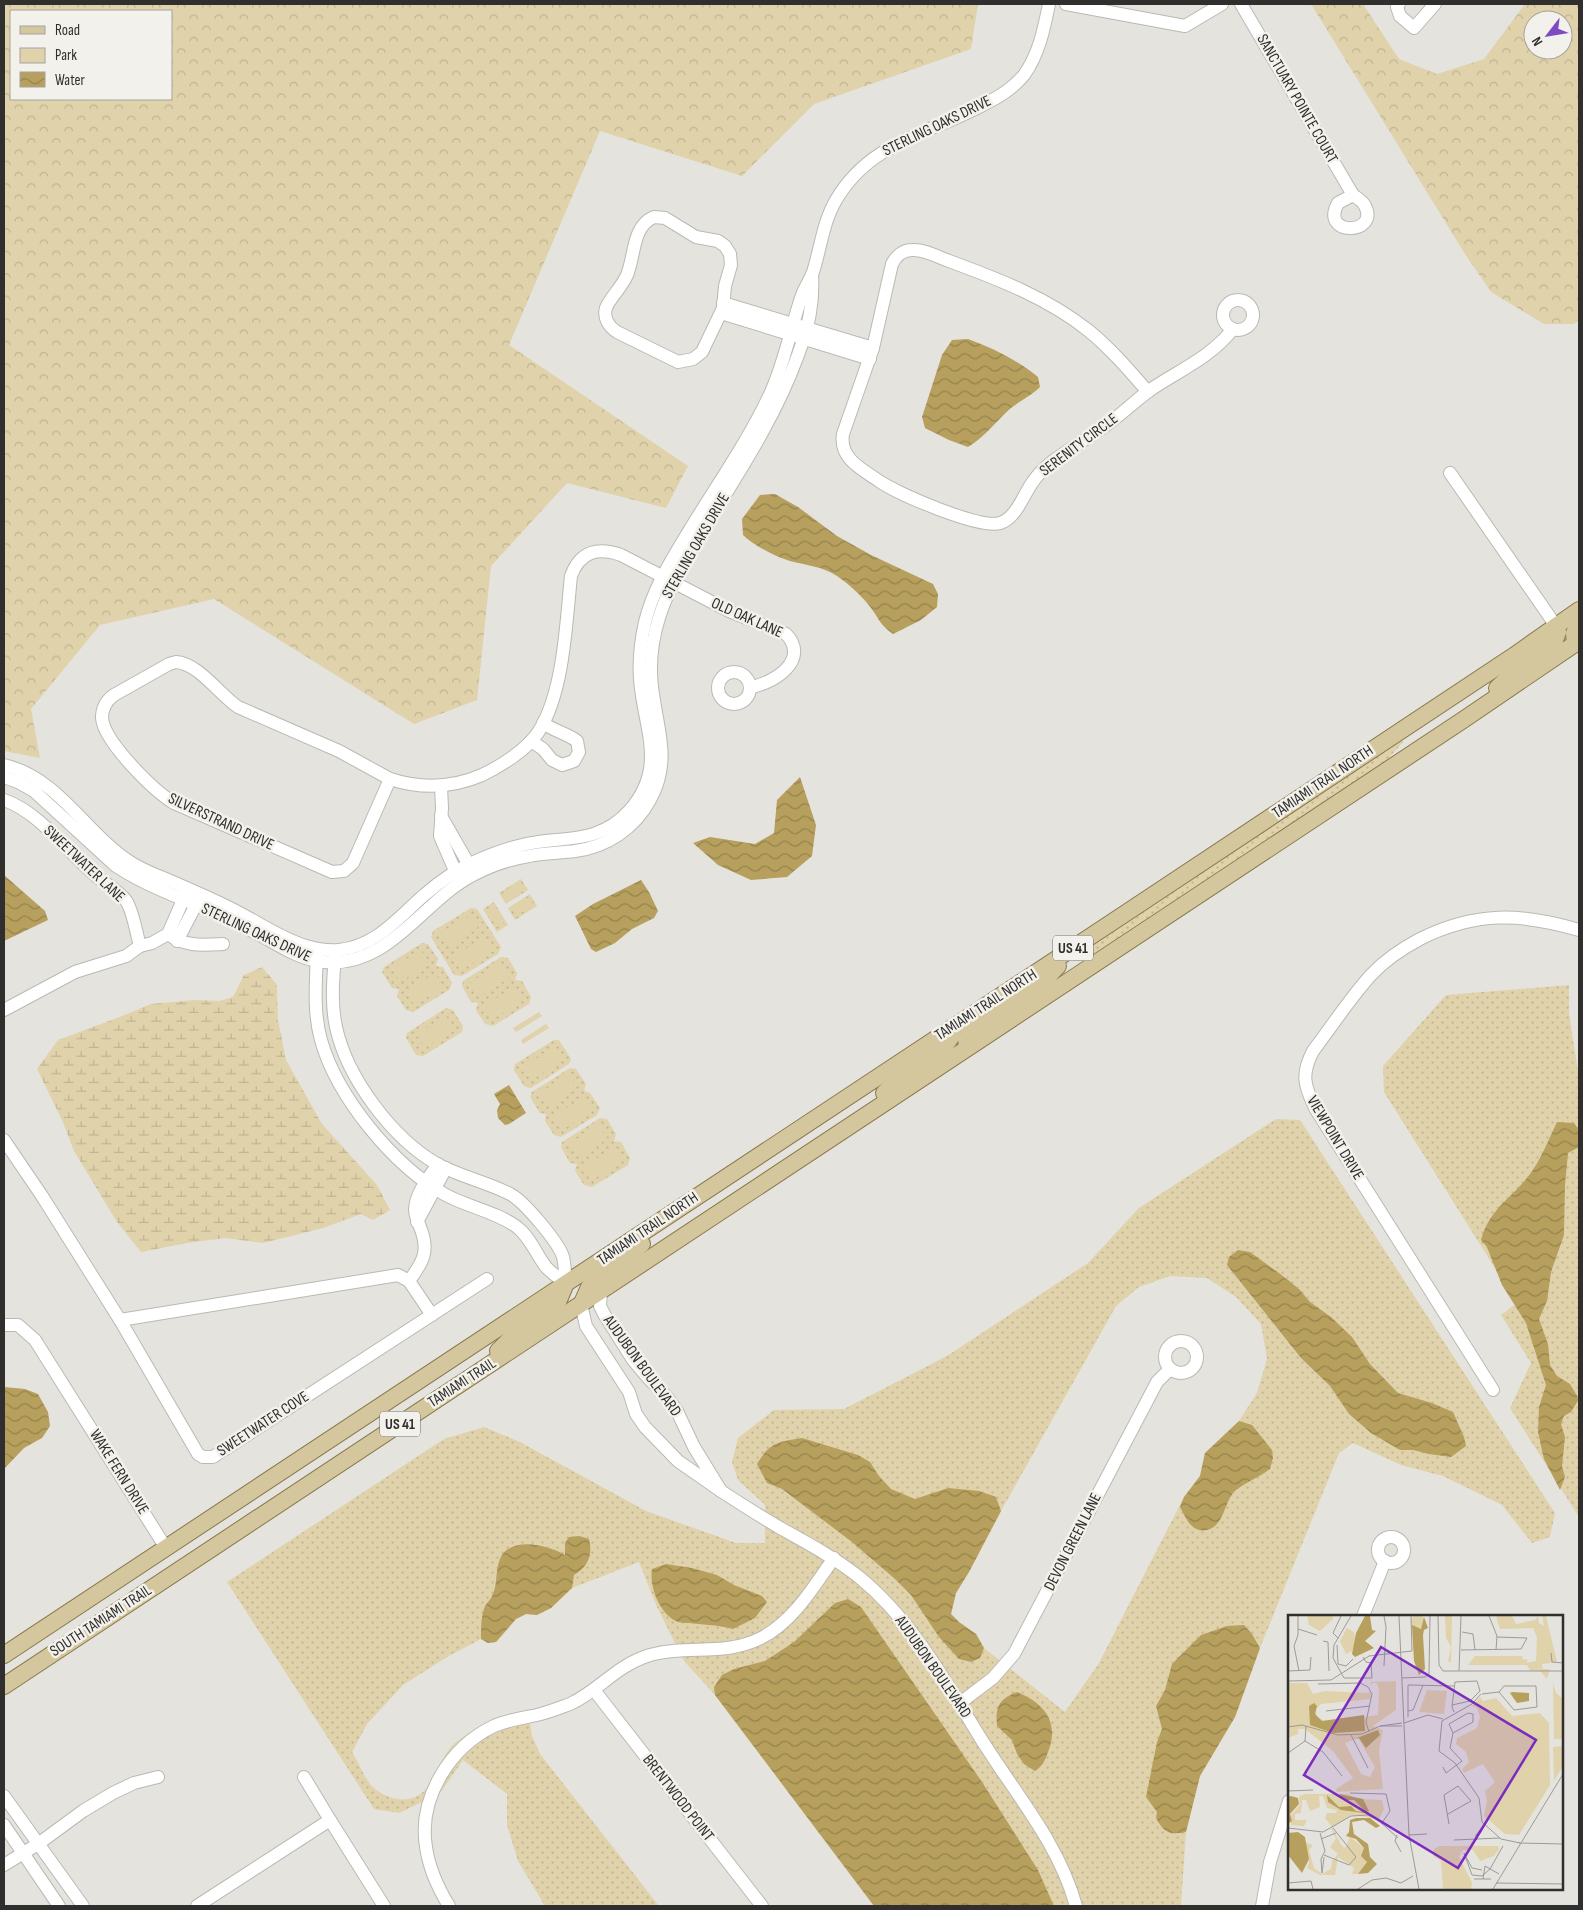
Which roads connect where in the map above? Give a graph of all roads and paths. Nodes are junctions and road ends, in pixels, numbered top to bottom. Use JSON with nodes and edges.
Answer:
{"nodes":[{"id":1,"x":1049,"y":4,"type":"edge"},
{"id":2,"x":1066,"y":4,"type":"edge"},
{"id":3,"x":1222,"y":4,"type":"edge"},
{"id":4,"x":1241,"y":4,"type":"edge"},
{"id":5,"x":1399,"y":4,"type":"edge"},
{"id":6,"x":1435,"y":4,"type":"edge"},
{"id":7,"x":1353,"y":195,"type":"dead end"},
{"id":8,"x":722,"y":308,"type":"junction"},
{"id":9,"x":1232,"y":330,"type":"dead end"},
{"id":10,"x":799,"y":331,"type":"junction"},
{"id":11,"x":872,"y":353,"type":"junction"},
{"id":12,"x":1148,"y":392,"type":"junction"},
{"id":13,"x":1450,"y":473,"type":"dead end"},
{"id":14,"x":668,"y":580,"type":"junction"},
{"id":15,"x":1579,"y":610,"type":"edge"},
{"id":16,"x":1556,"y":626,"type":"junction"},
{"id":17,"x":1579,"y":626,"type":"edge"},
{"id":18,"x":1578,"y":646,"type":"edge"},
{"id":19,"x":750,"y":687,"type":"dead end"},
{"id":20,"x":1463,"y":720,"type":"junction"},
{"id":21,"x":543,"y":723,"type":"junction"},
{"id":22,"x":531,"y":741,"type":"junction"},
{"id":23,"x":4,"y":765,"type":"edge"},
{"id":24,"x":4,"y":777,"type":"edge"},
{"id":25,"x":390,"y":778,"type":"junction"},
{"id":26,"x":440,"y":786,"type":"junction"},
{"id":27,"x":4,"y":800,"type":"edge"},
{"id":28,"x":441,"y":816,"type":"junction"},
{"id":29,"x":471,"y":869,"type":"junction"},
{"id":30,"x":458,"y":877,"type":"junction"},
{"id":31,"x":185,"y":894,"type":"junction"},
{"id":32,"x":199,"y":899,"type":"junction"},
{"id":33,"x":1579,"y":930,"type":"edge"},
{"id":34,"x":173,"y":938,"type":"junction"},
{"id":35,"x":1083,"y":942,"type":"junction"},
{"id":36,"x":223,"y":944,"type":"dead end"},
{"id":37,"x":140,"y":946,"type":"junction"},
{"id":38,"x":317,"y":955,"type":"junction"},
{"id":39,"x":335,"y":957,"type":"junction"},
{"id":40,"x":4,"y":1010,"type":"edge"},
{"id":41,"x":952,"y":1028,"type":"junction"},
{"id":42,"x":967,"y":1048,"type":"junction"},
{"id":43,"x":839,"y":1132,"type":"junction"},
{"id":44,"x":4,"y":1140,"type":"edge"},
{"id":45,"x":442,"y":1166,"type":"junction"},
{"id":46,"x":431,"y":1186,"type":"junction"},
{"id":47,"x":686,"y":1204,"type":"junction"},
{"id":48,"x":487,"y":1280,"type":"dead end"},
{"id":49,"x":409,"y":1281,"type":"junction"},
{"id":50,"x":566,"y":1284,"type":"junction"},
{"id":51,"x":601,"y":1291,"type":"junction"},
{"id":52,"x":581,"y":1304,"type":"junction"},
{"id":53,"x":432,"y":1315,"type":"junction"},
{"id":54,"x":120,"y":1320,"type":"junction"},
{"id":55,"x":4,"y":1325,"type":"edge"},
{"id":56,"x":1170,"y":1369,"type":"dead end"},
{"id":57,"x":472,"y":1376,"type":"junction"},
{"id":58,"x":1493,"y":1390,"type":"dead end"},
{"id":59,"x":721,"y":1491,"type":"junction"},
{"id":60,"x":186,"y":1535,"type":"joint"},
{"id":61,"x":166,"y":1548,"type":"junction"},
{"id":62,"x":199,"y":1556,"type":"joint"},
{"id":63,"x":834,"y":1558,"type":"junction"},
{"id":64,"x":1385,"y":1561,"type":"dead end"},
{"id":65,"x":1363,"y":1615,"type":"edge"},
{"id":66,"x":4,"y":1656,"type":"edge"},
{"id":67,"x":4,"y":1686,"type":"edge"},
{"id":68,"x":594,"y":1690,"type":"junction"},
{"id":69,"x":960,"y":1703,"type":"junction"},
{"id":70,"x":158,"y":1777,"type":"dead end"},
{"id":71,"x":304,"y":1777,"type":"dead end"},
{"id":72,"x":4,"y":1796,"type":"edge"},
{"id":73,"x":1288,"y":1804,"type":"edge"},
{"id":74,"x":330,"y":1820,"type":"junction"},
{"id":75,"x":4,"y":1825,"type":"edge"},
{"id":76,"x":38,"y":1844,"type":"junction"},
{"id":77,"x":22,"y":1853,"type":"junction"},
{"id":78,"x":4,"y":1865,"type":"edge"},
{"id":79,"x":59,"y":1906,"type":"edge"},
{"id":80,"x":83,"y":1906,"type":"edge"},
{"id":81,"x":197,"y":1906,"type":"edge"},
{"id":82,"x":384,"y":1906,"type":"edge"},
{"id":83,"x":449,"y":1906,"type":"edge"},
{"id":84,"x":762,"y":1906,"type":"edge"},
{"id":85,"x":1076,"y":1906,"type":"edge"},
{"id":86,"x":1262,"y":1906,"type":"edge"}],
"edges":[{"from":1,"to":10,"type":"street","name":"STERLING OAKS DRIVE"},
{"from":2,"to":3,"type":"street"},
{"from":4,"to":7,"type":"street","name":"SANCTUARY POINTE COURT"},
{"from":5,"to":6,"type":"street"},
{"from":8,"to":8,"type":"street"},
{"from":8,"to":10,"type":"street"},
{"from":9,"to":12,"type":"street","name":"SERENITY CIRCLE"},
{"from":10,"to":11,"type":"street"},
{"from":10,"to":14,"type":"street","name":"STERLING OAKS DRIVE"},
{"from":11,"to":12,"type":"street","name":"SERENITY CIRCLE"},
{"from":11,"to":12,"type":"street","name":"SERENITY CIRCLE"},
{"from":13,"to":16,"type":"street"},
{"from":14,"to":19,"type":"street","name":"OLD OAK LANE"},
{"from":14,"to":21,"type":"street","name":"SILVERSTRAND DRIVE"},
{"from":14,"to":29,"type":"street","name":"STERLING OAKS DRIVE"},
{"from":15,"to":16,"type":"main road","name":"TAMIAMI TRAIL NORTH","number":"US 41"},
{"from":16,"to":20,"type":"main road"},
{"from":16,"to":35,"type":"main road","name":"TAMIAMI TRAIL NORTH","number":"US 41"},
{"from":17,"to":18,"type":"main road"},
{"from":18,"to":20,"type":"main road","name":"TAMIAMI TRAIL NORTH","number":"US 41"},
{"from":20,"to":42,"type":"main road","name":"TAMIAMI TRAIL NORTH","number":"US 41"},
{"from":21,"to":22,"type":"street","name":"SILVERSTRAND DRIVE"},
{"from":21,"to":22,"type":"street"},
{"from":22,"to":26,"type":"street","name":"SILVERSTRAND DRIVE"},
{"from":23,"to":31,"type":"street","name":"STERLING OAKS DRIVE"},
{"from":24,"to":31,"type":"street","name":"STERLING OAKS DRIVE"},
{"from":25,"to":25,"type":"street","name":"SILVERSTRAND DRIVE"},
{"from":25,"to":26,"type":"street","name":"SILVERSTRAND DRIVE"},
{"from":26,"to":28,"type":"street"},
{"from":27,"to":37,"type":"street","name":"SWEETWATER LANE"},
{"from":28,"to":29,"type":"street"},
{"from":28,"to":30,"type":"street"},
{"from":29,"to":30,"type":"street","name":"STERLING OAKS DRIVE"},
{"from":30,"to":39,"type":"street","name":"STERLING OAKS DRIVE"},
{"from":31,"to":32,"type":"street","name":"STERLING OAKS DRIVE"},
{"from":31,"to":34,"type":"street"},
{"from":32,"to":34,"type":"street"},
{"from":32,"to":38,"type":"street","name":"STERLING OAKS DRIVE"},
{"from":33,"to":58,"type":"street","name":"VIEWPOINT DRIVE"},
{"from":34,"to":36,"type":"street"},
{"from":34,"to":37,"type":"street"},
{"from":35,"to":41,"type":"main road","name":"TAMIAMI TRAIL NORTH","number":"US 41"},
{"from":35,"to":42,"type":"main road"},
{"from":37,"to":40,"type":"street"},
{"from":38,"to":39,"type":"street","name":"STERLING OAKS DRIVE"},
{"from":38,"to":46,"type":"street"},
{"from":39,"to":45,"type":"street"},
{"from":41,"to":43,"type":"main road"},
{"from":41,"to":47,"type":"main road","name":"TAMIAMI TRAIL NORTH","number":"US 41"},
{"from":42,"to":43,"type":"main road","name":"TAMIAMI TRAIL NORTH","number":"US 41"},
{"from":43,"to":51,"type":"main road","name":"TAMIAMI TRAIL NORTH","number":"US 41"},
{"from":44,"to":54,"type":"street","name":"SWEETWATER COVE"},
{"from":45,"to":46,"type":"street"},
{"from":45,"to":50,"type":"street"},
{"from":46,"to":49,"type":"street"},
{"from":46,"to":50,"type":"street"},
{"from":47,"to":50,"type":"main road","name":"TAMIAMI TRAIL NORTH","number":"US 41"},
{"from":47,"to":52,"type":"main road"},
{"from":48,"to":53,"type":"street","name":"SWEETWATER COVE"},
{"from":49,"to":53,"type":"street"},
{"from":49,"to":54,"type":"street"},
{"from":50,"to":57,"type":"main road"},
{"from":50,"to":60,"type":"main road","name":"TAMIAMI TRAIL","number":"US 41"},
{"from":51,"to":52,"type":"main road","name":"TAMIAMI TRAIL","number":"US 41"},
{"from":51,"to":59,"type":"street","name":"AUDUBON BOULEVARD"},
{"from":52,"to":57,"type":"main road","name":"TAMIAMI TRAIL","number":"US 41"},
{"from":52,"to":59,"type":"street","name":"AUDUBON BOULEVARD"},
{"from":53,"to":54,"type":"street","name":"SWEETWATER COVE"},
{"from":55,"to":61,"type":"street","name":"WAKE FERN DRIVE"},
{"from":56,"to":69,"type":"street","name":"DEVON GREEN LANE"},
{"from":57,"to":62,"type":"main road","name":"TAMIAMI TRAIL","number":"US 41"},
{"from":59,"to":63,"type":"street","name":"AUDUBON BOULEVARD"},
{"from":60,"to":61,"type":"main road","name":"SOUTH TAMIAMI TRAIL","number":"US 41"},
{"from":61,"to":66,"type":"main road","name":"SOUTH TAMIAMI TRAIL","number":"US 41"},
{"from":62,"to":67,"type":"main road","name":"SOUTH TAMIAMI TRAIL","number":"US 41"},
{"from":63,"to":68,"type":"street"},
{"from":63,"to":69,"type":"street","name":"AUDUBON BOULEVARD"},
{"from":64,"to":65,"type":"street"},
{"from":68,"to":83,"type":"street"},
{"from":68,"to":84,"type":"street","name":"BRENTWOOD POINT"},
{"from":69,"to":85,"type":"street","name":"AUDUBON BOULEVARD"},
{"from":70,"to":76,"type":"street"},
{"from":71,"to":74,"type":"street"},
{"from":72,"to":76,"type":"street"},
{"from":73,"to":86,"type":"street"},
{"from":74,"to":81,"type":"street"},
{"from":74,"to":82,"type":"street"},
{"from":75,"to":77,"type":"street"},
{"from":76,"to":77,"type":"street"},
{"from":76,"to":80,"type":"street"},
{"from":77,"to":78,"type":"street"},
{"from":77,"to":79,"type":"street"}]}
